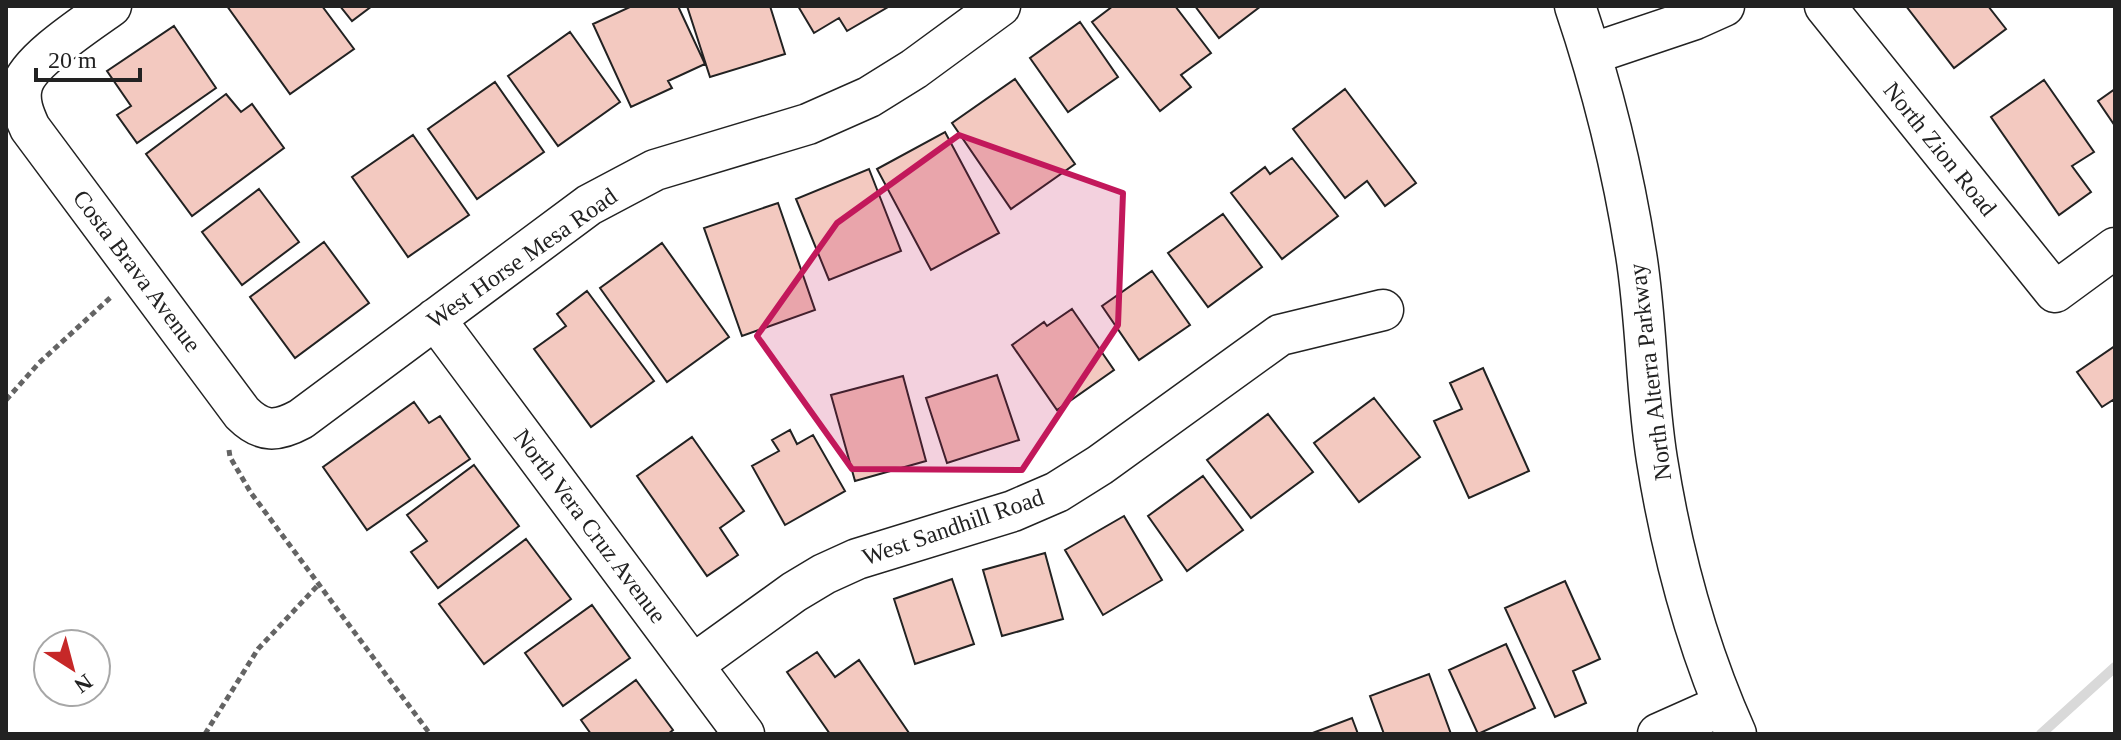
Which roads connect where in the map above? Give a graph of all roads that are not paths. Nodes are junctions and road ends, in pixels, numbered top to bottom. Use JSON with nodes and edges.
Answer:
{"nodes":[{"id":1,"x":111,"y":6,"type":"edge"},
{"id":2,"x":1000,"y":6,"type":"edge"},
{"id":3,"x":1575,"y":6,"type":"edge"},
{"id":4,"x":1724,"y":6,"type":"edge"},
{"id":5,"x":1825,"y":6,"type":"edge"},
{"id":6,"x":1591,"y":54,"type":"junction"},
{"id":7,"x":2115,"y":248,"type":"edge"},
{"id":8,"x":1383,"y":310,"type":"dead end"},
{"id":9,"x":435,"y":319,"type":"junction"},
{"id":10,"x":262,"y":427,"type":"joint"},
{"id":11,"x":694,"y":664,"type":"junction"},
{"id":12,"x":1730,"y":720,"type":"edge"},
{"id":13,"x":744,"y":734,"type":"edge"},
{"id":14,"x":1658,"y":734,"type":"edge"}],
"edges":[{"from":1,"to":10,"type":"street","name":"Costa Brava Avenue"},
{"from":2,"to":9,"type":"street","name":"West Horse Mesa Road"},
{"from":3,"to":6,"type":"street","name":"North Alterra Parkway"},
{"from":4,"to":6,"type":"street"},
{"from":5,"to":7,"type":"street","name":"North Zion Road"},
{"from":6,"to":12,"type":"street","name":"North Alterra Parkway"},
{"from":8,"to":11,"type":"street","name":"West Sandhill Road"},
{"from":9,"to":10,"type":"street","name":"West Horse Mesa Road"},
{"from":9,"to":11,"type":"street","name":"North Vera Cruz Avenue"},
{"from":11,"to":13,"type":"street","name":"North Vera Cruz Avenue"},
{"from":12,"to":14,"type":"street"}]}
